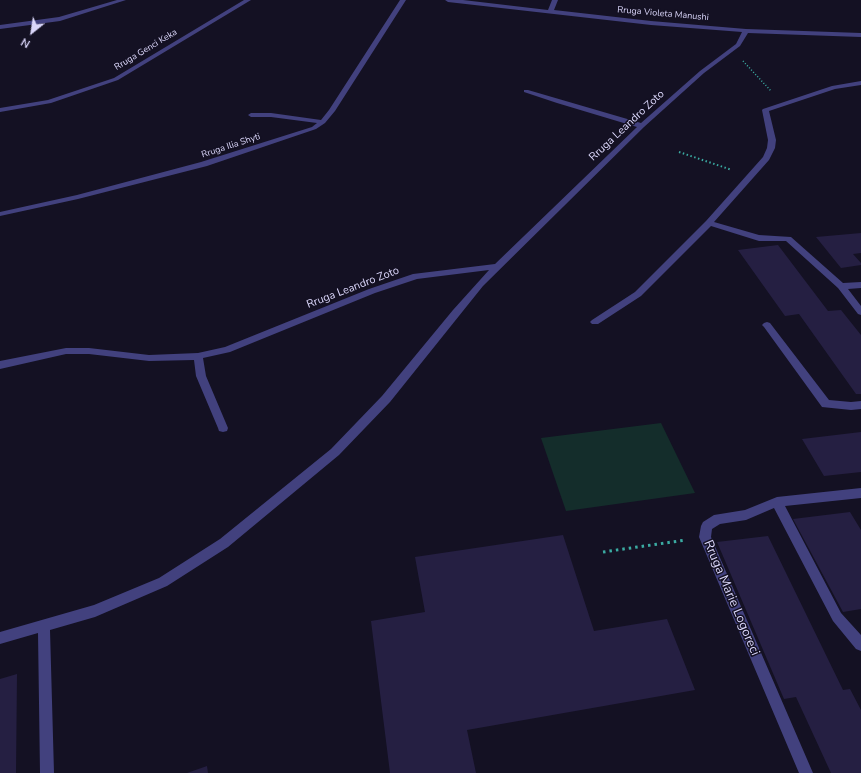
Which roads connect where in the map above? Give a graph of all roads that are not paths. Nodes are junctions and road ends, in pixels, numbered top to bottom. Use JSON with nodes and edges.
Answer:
{"nodes":[{"id":1,"x":123,"y":0,"type":"edge"},
{"id":2,"x":248,"y":0,"type":"edge"},
{"id":3,"x":403,"y":0,"type":"edge"},
{"id":4,"x":448,"y":0,"type":"edge"},
{"id":5,"x":555,"y":0,"type":"edge"},
{"id":6,"x":550,"y":12,"type":"junction"},
{"id":7,"x":0,"y":27,"type":"edge"},
{"id":8,"x":746,"y":31,"type":"junction"},
{"id":9,"x":861,"y":34,"type":"edge"},
{"id":10,"x":861,"y":83,"type":"edge"},
{"id":11,"x":526,"y":91,"type":"dead end"},
{"id":12,"x":0,"y":110,"type":"edge"},
{"id":13,"x":251,"y":115,"type":"dead end"},
{"id":14,"x":323,"y":122,"type":"junction"},
{"id":15,"x":642,"y":126,"type":"junction"},
{"id":16,"x":0,"y":214,"type":"edge"},
{"id":17,"x":709,"y":223,"type":"junction"},
{"id":18,"x":498,"y":266,"type":"junction"},
{"id":19,"x":861,"y":285,"type":"edge"},
{"id":20,"x":841,"y":286,"type":"junction"},
{"id":21,"x":861,"y":312,"type":"edge"},
{"id":22,"x":595,"y":322,"type":"dead end"},
{"id":23,"x":767,"y":324,"type":"dead end"},
{"id":24,"x":198,"y":356,"type":"junction"},
{"id":25,"x":0,"y":365,"type":"edge"},
{"id":26,"x":861,"y":405,"type":"edge"},
{"id":27,"x":223,"y":428,"type":"dead end"},
{"id":28,"x":861,"y":492,"type":"edge"},
{"id":29,"x":777,"y":502,"type":"junction"},
{"id":30,"x":44,"y":626,"type":"junction"},
{"id":31,"x":0,"y":638,"type":"edge"},
{"id":32,"x":861,"y":646,"type":"edge"},
{"id":33,"x":47,"y":773,"type":"edge"},
{"id":34,"x":806,"y":773,"type":"edge"}],
"edges":[{"from":1,"to":7,"type":"street"},
{"from":2,"to":12,"type":"street","name":"Rruga Genci Keka"},
{"from":3,"to":14,"type":"street","name":"Rruga Ilia Shyti"},
{"from":4,"to":6,"type":"street","name":"Rruga Violeta Manushi"},
{"from":5,"to":6,"type":"street"},
{"from":6,"to":8,"type":"street","name":"Rruga Violeta Manushi"},
{"from":8,"to":9,"type":"street","name":"Rruga Violeta Manushi"},
{"from":8,"to":15,"type":"street","name":"Rruga Leandro Zoto"},
{"from":10,"to":17,"type":"street"},
{"from":11,"to":15,"type":"street"},
{"from":13,"to":14,"type":"street"},
{"from":14,"to":16,"type":"street","name":"Rruga Ilia Shyti"},
{"from":15,"to":18,"type":"street","name":"Rruga Leandro Zoto"},
{"from":17,"to":20,"type":"street"},
{"from":17,"to":22,"type":"street"},
{"from":18,"to":24,"type":"street","name":"Rruga Leandro Zoto"},
{"from":18,"to":30,"type":"street"},
{"from":19,"to":20,"type":"street"},
{"from":20,"to":21,"type":"street"},
{"from":23,"to":26,"type":"street"},
{"from":24,"to":25,"type":"street","name":"Rruga Leandro Zoto"},
{"from":24,"to":27,"type":"street"},
{"from":28,"to":29,"type":"street","name":"Rruga Marie Logoreci"},
{"from":29,"to":32,"type":"street"},
{"from":29,"to":34,"type":"street","name":"Rruga Marie Logoreci"},
{"from":30,"to":31,"type":"street"},
{"from":30,"to":33,"type":"street"}]}
